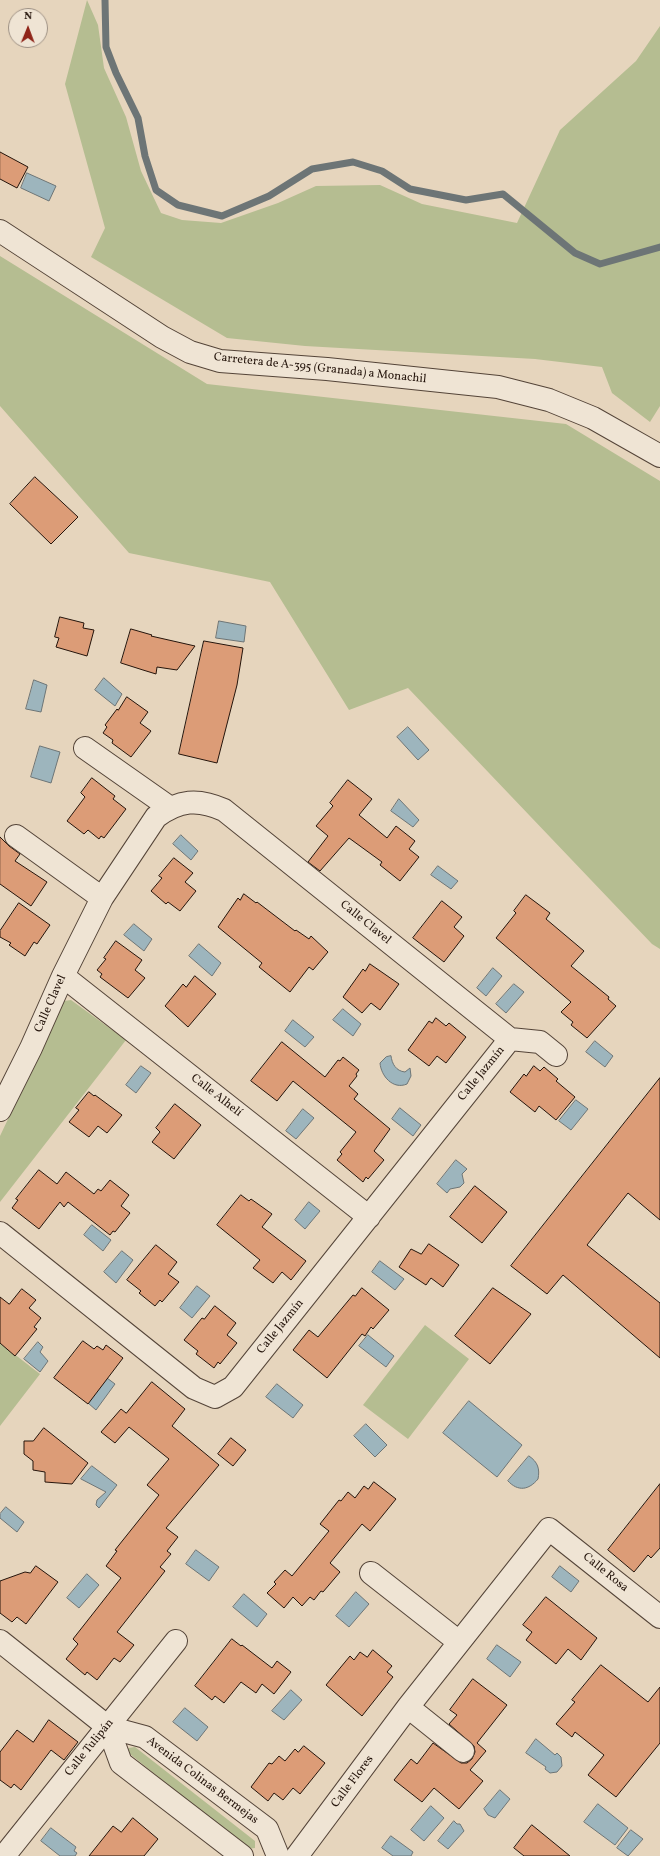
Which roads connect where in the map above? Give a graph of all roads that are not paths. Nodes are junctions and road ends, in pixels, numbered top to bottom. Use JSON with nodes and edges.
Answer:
{"nodes":[{"id":1,"x":0,"y":231,"type":"edge"},
{"id":2,"x":660,"y":456,"type":"edge"},
{"id":3,"x":85,"y":748,"type":"dead end"},
{"id":4,"x":169,"y":807,"type":"junction"},
{"id":5,"x":16,"y":836,"type":"dead end"},
{"id":6,"x":102,"y":898,"type":"junction"},
{"id":7,"x":63,"y":976,"type":"junction"},
{"id":8,"x":510,"y":1039,"type":"junction"},
{"id":9,"x":556,"y":1055,"type":"dead end"},
{"id":10,"x":0,"y":1110,"type":"edge"},
{"id":11,"x":369,"y":1217,"type":"junction"},
{"id":12,"x":0,"y":1233,"type":"edge"},
{"id":13,"x":549,"y":1529,"type":"joint"},
{"id":14,"x":371,"y":1573,"type":"dead end"},
{"id":15,"x":660,"y":1617,"type":"edge"},
{"id":16,"x":176,"y":1640,"type":"dead end"},
{"id":17,"x":0,"y":1641,"type":"edge"},
{"id":18,"x":459,"y":1642,"type":"junction"},
{"id":19,"x":408,"y":1707,"type":"junction"},
{"id":20,"x":108,"y":1726,"type":"junction"},
{"id":21,"x":463,"y":1751,"type":"dead end"},
{"id":22,"x":4,"y":1856,"type":"edge"},
{"id":23,"x":242,"y":1856,"type":"edge"},
{"id":24,"x":278,"y":1856,"type":"edge"},
{"id":25,"x":298,"y":1856,"type":"edge"}],
"edges":[{"from":1,"to":2,"type":"street","name":"Carretera de A-395 (Granada) a Monachil"},
{"from":3,"to":4,"type":"street"},
{"from":4,"to":6,"type":"street","name":"Calle Clavel"},
{"from":4,"to":8,"type":"street","name":"Calle Clavel"},
{"from":5,"to":6,"type":"street"},
{"from":6,"to":7,"type":"street","name":"Calle Clavel"},
{"from":7,"to":10,"type":"street","name":"Calle Clavel"},
{"from":7,"to":11,"type":"street","name":"Calle Alhelí"},
{"from":8,"to":9,"type":"street"},
{"from":8,"to":11,"type":"street","name":"Calle Jazmín"},
{"from":11,"to":12,"type":"street","name":"Calle Jazmín"},
{"from":13,"to":15,"type":"street","name":"Calle Rosa"},
{"from":13,"to":18,"type":"street","name":"Calle Flores"},
{"from":14,"to":18,"type":"street"},
{"from":16,"to":20,"type":"street","name":"Calle Tulipán"},
{"from":17,"to":20,"type":"street","name":"Avenida Colinas Bermejas"},
{"from":18,"to":19,"type":"street","name":"Calle Flores"},
{"from":19,"to":21,"type":"street"},
{"from":19,"to":25,"type":"street","name":"Calle Flores"},
{"from":20,"to":22,"type":"street","name":"Calle Tulipán"},
{"from":20,"to":23,"type":"street"},
{"from":20,"to":24,"type":"street","name":"Avenida Colinas Bermejas"}]}
